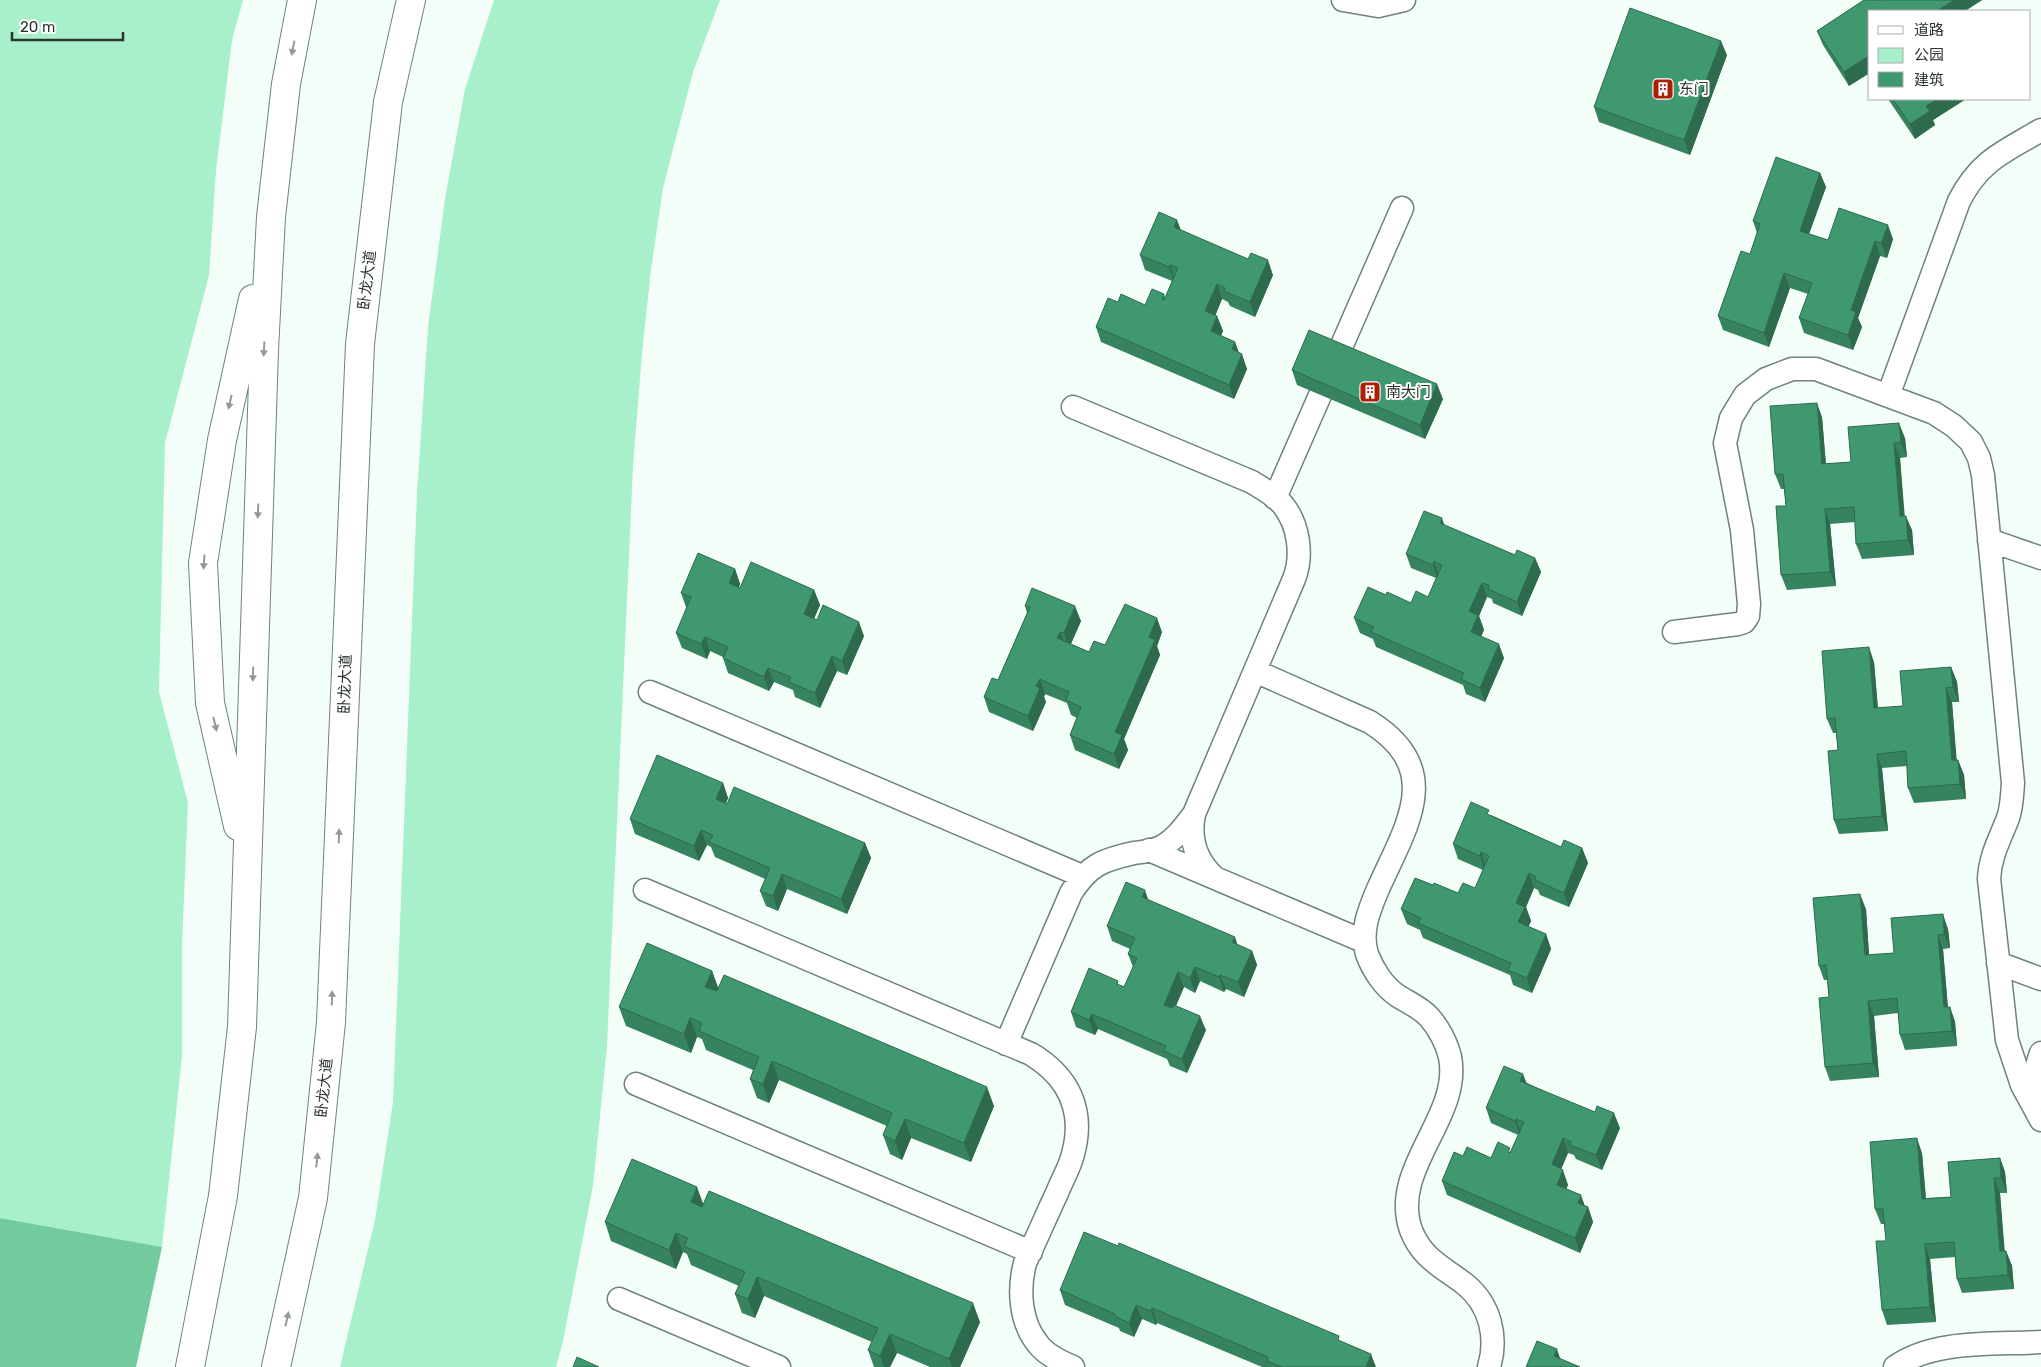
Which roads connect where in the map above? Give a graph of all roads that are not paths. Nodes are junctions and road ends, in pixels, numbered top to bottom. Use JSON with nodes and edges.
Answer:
{"nodes":[{"id":1,"x":302,"y":0,"type":"edge"},
{"id":2,"x":411,"y":0,"type":"edge"},
{"id":3,"x":1343,"y":0,"type":"edge"},
{"id":4,"x":1404,"y":0,"type":"edge"},
{"id":5,"x":2041,"y":130,"type":"edge"},
{"id":6,"x":2030,"y":142,"type":"edge"},
{"id":7,"x":1402,"y":208,"type":"dead end"},
{"id":8,"x":271,"y":218,"type":"junction"},
{"id":9,"x":1888,"y":396,"type":"junction"},
{"id":10,"x":1073,"y":407,"type":"dead end"},
{"id":11,"x":1275,"y":498,"type":"junction"},
{"id":12,"x":1989,"y":540,"type":"junction"},
{"id":13,"x":2041,"y":558,"type":"edge"},
{"id":14,"x":1674,"y":632,"type":"dead end"},
{"id":15,"x":1255,"y":671,"type":"junction"},
{"id":16,"x":650,"y":692,"type":"dead end"},
{"id":17,"x":1194,"y":814,"type":"junction"},
{"id":18,"x":1149,"y":850,"type":"junction"},
{"id":19,"x":247,"y":865,"type":"junction"},
{"id":20,"x":1082,"y":876,"type":"junction"},
{"id":21,"x":1218,"y":880,"type":"junction"},
{"id":22,"x":645,"y":890,"type":"dead end"},
{"id":23,"x":1363,"y":941,"type":"junction"},
{"id":24,"x":1998,"y":963,"type":"junction"},
{"id":25,"x":2041,"y":979,"type":"edge"},
{"id":26,"x":1006,"y":1044,"type":"junction"},
{"id":27,"x":2041,"y":1053,"type":"edge"},
{"id":28,"x":636,"y":1084,"type":"dead end"},
{"id":29,"x":2039,"y":1116,"type":"edge"},
{"id":30,"x":1031,"y":1252,"type":"junction"},
{"id":31,"x":619,"y":1299,"type":"dead end"},
{"id":32,"x":2041,"y":1342,"type":"edge"},
{"id":33,"x":1064,"y":1365,"type":"edge"},
{"id":34,"x":190,"y":1367,"type":"edge"},
{"id":35,"x":276,"y":1367,"type":"edge"},
{"id":36,"x":779,"y":1367,"type":"edge"},
{"id":37,"x":1490,"y":1367,"type":"edge"},
{"id":38,"x":1895,"y":1367,"type":"edge"}],
"edges":[{"from":1,"to":8,"type":"main road","one_way":true},
{"from":35,"to":2,"type":"main road","name":"卧龙大道","one_way":true},
{"from":3,"to":4,"type":"lane"},
{"from":5,"to":6,"type":"lane"},
{"from":6,"to":9,"type":"lane"},
{"from":7,"to":11,"type":"lane"},
{"from":8,"to":19,"type":"main road","one_way":true},
{"from":8,"to":19,"type":"main road","one_way":true},
{"from":9,"to":12,"type":"lane"},
{"from":9,"to":14,"type":"lane"},
{"from":10,"to":11,"type":"lane"},
{"from":11,"to":15,"type":"lane"},
{"from":12,"to":13,"type":"lane"},
{"from":12,"to":24,"type":"lane"},
{"from":15,"to":17,"type":"lane"},
{"from":15,"to":23,"type":"lane"},
{"from":16,"to":20,"type":"lane"},
{"from":17,"to":18,"type":"lane"},
{"from":17,"to":21,"type":"lane"},
{"from":18,"to":20,"type":"lane"},
{"from":18,"to":21,"type":"lane"},
{"from":19,"to":34,"type":"main road"},
{"from":20,"to":26,"type":"lane"},
{"from":21,"to":23,"type":"lane"},
{"from":22,"to":26,"type":"lane"},
{"from":23,"to":37,"type":"lane"},
{"from":24,"to":25,"type":"lane"},
{"from":24,"to":29,"type":"lane"},
{"from":26,"to":30,"type":"lane"},
{"from":27,"to":29,"type":"lane"},
{"from":28,"to":30,"type":"lane"},
{"from":30,"to":33,"type":"lane"},
{"from":31,"to":36,"type":"lane"},
{"from":32,"to":38,"type":"lane"}]}
